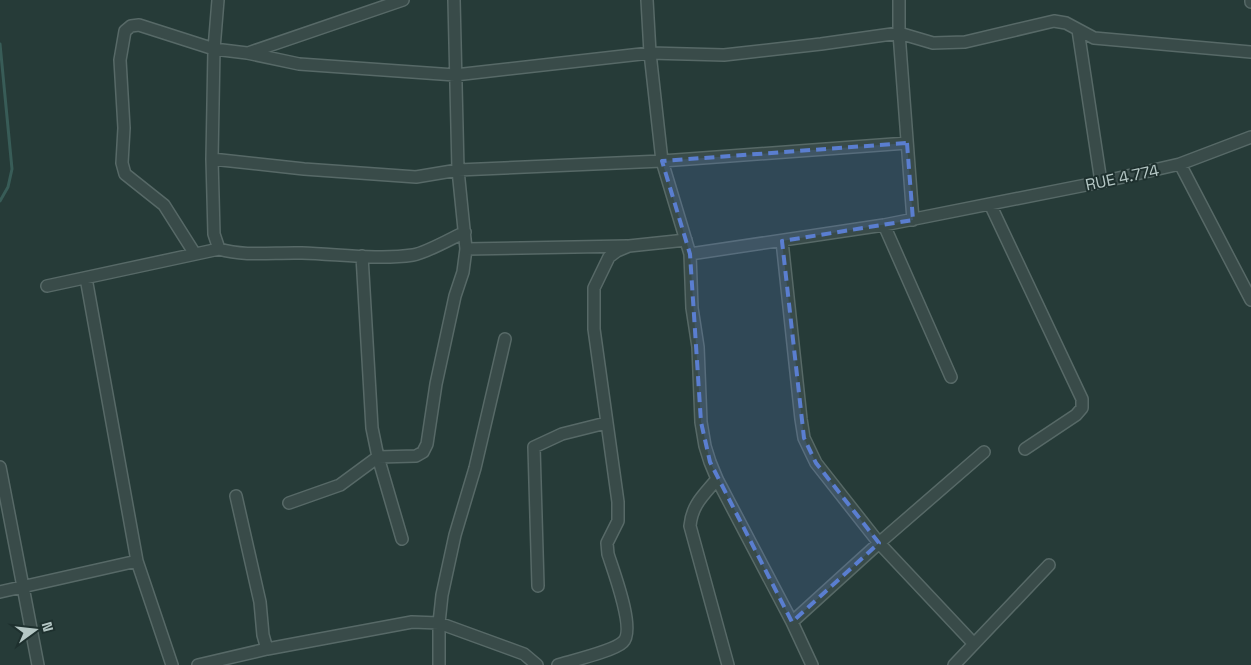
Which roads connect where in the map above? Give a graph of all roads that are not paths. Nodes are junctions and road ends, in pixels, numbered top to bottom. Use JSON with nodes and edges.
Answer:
{"nodes":[{"id":1,"x":218,"y":0,"type":"edge"},
{"id":2,"x":403,"y":0,"type":"edge"},
{"id":3,"x":454,"y":0,"type":"edge"},
{"id":4,"x":647,"y":0,"type":"edge"},
{"id":5,"x":899,"y":0,"type":"edge"},
{"id":6,"x":1078,"y":30,"type":"junction"},
{"id":7,"x":899,"y":33,"type":"junction"},
{"id":8,"x":214,"y":49,"type":"junction"},
{"id":9,"x":650,"y":52,"type":"junction"},
{"id":10,"x":1251,"y":52,"type":"edge"},
{"id":11,"x":247,"y":53,"type":"junction"},
{"id":12,"x":455,"y":75,"type":"junction"},
{"id":13,"x":1251,"y":137,"type":"edge"},
{"id":14,"x":907,"y":143,"type":"junction"},
{"id":15,"x":212,"y":159,"type":"junction"},
{"id":16,"x":662,"y":161,"type":"junction"},
{"id":17,"x":1180,"y":164,"type":"junction"},
{"id":18,"x":458,"y":170,"type":"junction"},
{"id":19,"x":1101,"y":182,"type":"junction"},
{"id":20,"x":990,"y":204,"type":"junction"},
{"id":21,"x":913,"y":220,"type":"junction"},
{"id":22,"x":884,"y":225,"type":"junction"},
{"id":23,"x":465,"y":232,"type":"junction"},
{"id":24,"x":686,"y":240,"type":"junction"},
{"id":25,"x":782,"y":241,"type":"junction"},
{"id":26,"x":629,"y":246,"type":"junction"},
{"id":27,"x":219,"y":249,"type":"junction"},
{"id":28,"x":466,"y":249,"type":"junction"},
{"id":29,"x":196,"y":254,"type":"junction"},
{"id":30,"x":690,"y":254,"type":"junction"},
{"id":31,"x":362,"y":256,"type":"junction"},
{"id":32,"x":86,"y":278,"type":"junction"},
{"id":33,"x":47,"y":286,"type":"dead end"},
{"id":34,"x":1251,"y":300,"type":"edge"},
{"id":35,"x":505,"y":339,"type":"dead end"},
{"id":36,"x":951,"y":378,"type":"dead end"},
{"id":37,"x":606,"y":422,"type":"junction"},
{"id":38,"x":1024,"y":449,"type":"dead end"},
{"id":39,"x":984,"y":452,"type":"dead end"},
{"id":40,"x":378,"y":457,"type":"junction"},
{"id":41,"x":0,"y":467,"type":"edge"},
{"id":42,"x":717,"y":479,"type":"junction"},
{"id":43,"x":236,"y":496,"type":"dead end"},
{"id":44,"x":289,"y":504,"type":"dead end"},
{"id":45,"x":402,"y":539,"type":"dead end"},
{"id":46,"x":879,"y":543,"type":"junction"},
{"id":47,"x":137,"y":561,"type":"junction"},
{"id":48,"x":1049,"y":565,"type":"dead end"},
{"id":49,"x":538,"y":586,"type":"dead end"},
{"id":50,"x":23,"y":588,"type":"junction"},
{"id":51,"x":0,"y":592,"type":"edge"},
{"id":52,"x":792,"y":622,"type":"junction"},
{"id":53,"x":439,"y":623,"type":"junction"},
{"id":54,"x":974,"y":644,"type":"junction"},
{"id":55,"x":268,"y":649,"type":"junction"},
{"id":56,"x":809,"y":664,"type":"edge"},
{"id":57,"x":38,"y":665,"type":"edge"},
{"id":58,"x":172,"y":665,"type":"edge"},
{"id":59,"x":198,"y":665,"type":"edge"},
{"id":60,"x":439,"y":665,"type":"edge"},
{"id":61,"x":537,"y":665,"type":"edge"},
{"id":62,"x":558,"y":665,"type":"edge"},
{"id":63,"x":728,"y":665,"type":"edge"},
{"id":64,"x":954,"y":665,"type":"edge"}],
"edges":[{"from":1,"to":8,"type":"street"},
{"from":2,"to":11,"type":"street"},
{"from":3,"to":12,"type":"street"},
{"from":4,"to":9,"type":"street"},
{"from":5,"to":7,"type":"street"},
{"from":6,"to":7,"type":"street"},
{"from":6,"to":10,"type":"street"},
{"from":6,"to":19,"type":"street"},
{"from":7,"to":9,"type":"street"},
{"from":7,"to":14,"type":"street"},
{"from":8,"to":11,"type":"street"},
{"from":8,"to":15,"type":"street"},
{"from":8,"to":29,"type":"street"},
{"from":9,"to":12,"type":"street"},
{"from":9,"to":16,"type":"street"},
{"from":11,"to":12,"type":"street"},
{"from":12,"to":18,"type":"street"},
{"from":13,"to":17,"type":"street","name":"RUE 4.774"},
{"from":14,"to":16,"type":"street"},
{"from":14,"to":21,"type":"street"},
{"from":15,"to":18,"type":"street"},
{"from":15,"to":27,"type":"street"},
{"from":16,"to":18,"type":"street"},
{"from":16,"to":24,"type":"street"},
{"from":17,"to":19,"type":"street","name":"RUE 4.774"},
{"from":17,"to":34,"type":"street"},
{"from":18,"to":23,"type":"street"},
{"from":19,"to":20,"type":"street","name":"RUE 4.774"},
{"from":20,"to":21,"type":"street","name":"RUE 4.774"},
{"from":20,"to":38,"type":"street"},
{"from":21,"to":22,"type":"street","name":"RUE 4.774"},
{"from":22,"to":25,"type":"street","name":"RUE 4.774"},
{"from":22,"to":36,"type":"street"},
{"from":23,"to":28,"type":"street"},
{"from":23,"to":31,"type":"street"},
{"from":24,"to":26,"type":"street"},
{"from":24,"to":30,"type":"street"},
{"from":25,"to":30,"type":"street","name":"RUE 4.774"},
{"from":25,"to":46,"type":"street"},
{"from":26,"to":28,"type":"street"},
{"from":26,"to":37,"type":"street"},
{"from":27,"to":29,"type":"street"},
{"from":27,"to":31,"type":"street"},
{"from":28,"to":40,"type":"street"},
{"from":29,"to":32,"type":"street"},
{"from":30,"to":42,"type":"street"},
{"from":31,"to":40,"type":"street"},
{"from":32,"to":33,"type":"street"},
{"from":32,"to":47,"type":"street"},
{"from":35,"to":53,"type":"street"},
{"from":37,"to":49,"type":"street"},
{"from":37,"to":62,"type":"street"},
{"from":39,"to":46,"type":"street"},
{"from":40,"to":44,"type":"street"},
{"from":40,"to":45,"type":"street"},
{"from":41,"to":50,"type":"street"},
{"from":42,"to":52,"type":"street"},
{"from":42,"to":63,"type":"street"},
{"from":43,"to":55,"type":"street"},
{"from":46,"to":52,"type":"street"},
{"from":46,"to":54,"type":"street"},
{"from":47,"to":50,"type":"street"},
{"from":47,"to":58,"type":"street"},
{"from":48,"to":54,"type":"street"},
{"from":50,"to":51,"type":"street"},
{"from":50,"to":57,"type":"street"},
{"from":52,"to":56,"type":"street"},
{"from":53,"to":55,"type":"street"},
{"from":53,"to":60,"type":"street"},
{"from":53,"to":61,"type":"street"},
{"from":54,"to":64,"type":"street"},
{"from":55,"to":59,"type":"street"}]}
